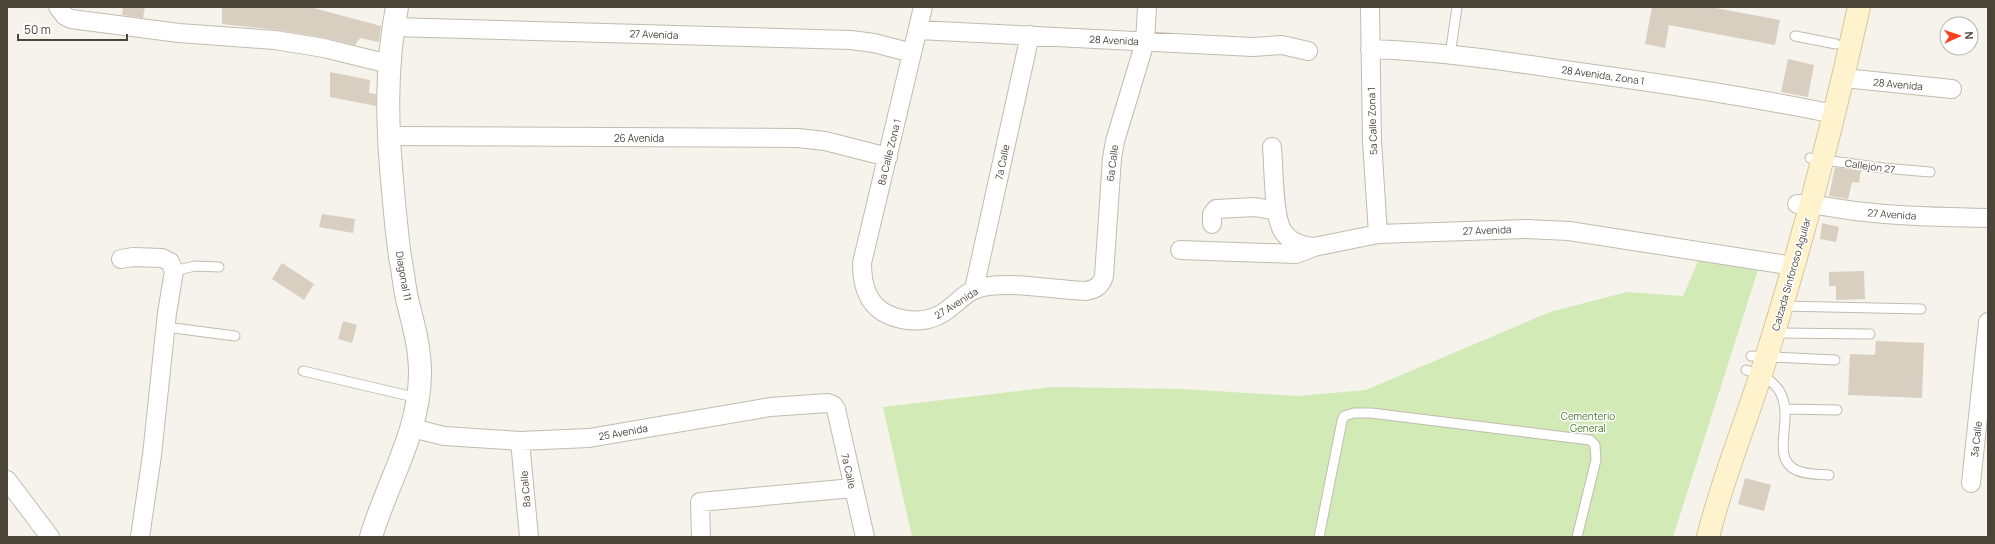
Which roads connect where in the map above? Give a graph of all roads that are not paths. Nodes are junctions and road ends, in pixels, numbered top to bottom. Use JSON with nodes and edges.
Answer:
{"nodes":[{"id":1,"x":58,"y":7,"type":"edge"},
{"id":2,"x":923,"y":7,"type":"edge"},
{"id":3,"x":1147,"y":7,"type":"edge"},
{"id":4,"x":1370,"y":7,"type":"edge"},
{"id":5,"x":1457,"y":7,"type":"edge"},
{"id":6,"x":1844,"y":7,"type":"edge"},
{"id":7,"x":1859,"y":7,"type":"edge"},
{"id":8,"x":395,"y":17,"type":"edge"},
{"id":9,"x":918,"y":30,"type":"junction"},
{"id":10,"x":1030,"y":35,"type":"junction"},
{"id":11,"x":1795,"y":36,"type":"dead end"},
{"id":12,"x":1145,"y":42,"type":"junction"},
{"id":13,"x":1836,"y":44,"type":"junction"},
{"id":14,"x":1370,"y":49,"type":"junction"},
{"id":15,"x":1308,"y":51,"type":"dead end"},
{"id":16,"x":912,"y":53,"type":"junction"},
{"id":17,"x":1450,"y":55,"type":"junction"},
{"id":18,"x":389,"y":64,"type":"junction"},
{"id":19,"x":1844,"y":78,"type":"junction"},
{"id":20,"x":1952,"y":88,"type":"dead end"},
{"id":21,"x":1828,"y":112,"type":"junction"},
{"id":22,"x":388,"y":136,"type":"junction"},
{"id":23,"x":1272,"y":146,"type":"dead end"},
{"id":24,"x":888,"y":157,"type":"junction"},
{"id":25,"x":1816,"y":159,"type":"junction"},
{"id":26,"x":1930,"y":172,"type":"dead end"},
{"id":27,"x":1804,"y":204,"type":"junction"},
{"id":28,"x":1277,"y":210,"type":"junction"},
{"id":29,"x":1988,"y":218,"type":"edge"},
{"id":30,"x":1212,"y":224,"type":"dead end"},
{"id":31,"x":1378,"y":234,"type":"junction"},
{"id":32,"x":1314,"y":247,"type":"junction"},
{"id":33,"x":1180,"y":250,"type":"dead end"},
{"id":34,"x":121,"y":259,"type":"dead end"},
{"id":35,"x":1787,"y":266,"type":"junction"},
{"id":36,"x":219,"y":267,"type":"dead end"},
{"id":37,"x":174,"y":271,"type":"junction"},
{"id":38,"x":1098,"y":286,"type":"joint"},
{"id":39,"x":974,"y":289,"type":"junction"},
{"id":40,"x":868,"y":297,"type":"joint"},
{"id":41,"x":1782,"y":306,"type":"junction"},
{"id":42,"x":1921,"y":309,"type":"dead end"},
{"id":43,"x":1988,"y":322,"type":"edge"},
{"id":44,"x":166,"y":327,"type":"junction"},
{"id":45,"x":1774,"y":333,"type":"junction"},
{"id":46,"x":1870,"y":334,"type":"dead end"},
{"id":47,"x":234,"y":336,"type":"dead end"},
{"id":48,"x":1835,"y":360,"type":"dead end"},
{"id":49,"x":1756,"y":364,"type":"junction"},
{"id":50,"x":303,"y":371,"type":"dead end"},
{"id":51,"x":1986,"y":372,"type":"edge"},
{"id":52,"x":418,"y":398,"type":"junction"},
{"id":53,"x":833,"y":405,"type":"joint"},
{"id":54,"x":1785,"y":409,"type":"junction"},
{"id":55,"x":1837,"y":410,"type":"dead end"},
{"id":56,"x":412,"y":428,"type":"junction"},
{"id":57,"x":520,"y":441,"type":"junction"},
{"id":58,"x":1830,"y":475,"type":"dead end"},
{"id":59,"x":1971,"y":483,"type":"dead end"},
{"id":60,"x":853,"y":488,"type":"junction"},
{"id":61,"x":10,"y":490,"type":"edge"},
{"id":62,"x":50,"y":537,"type":"edge"},
{"id":63,"x":140,"y":537,"type":"edge"},
{"id":64,"x":371,"y":537,"type":"edge"},
{"id":65,"x":529,"y":537,"type":"edge"},
{"id":66,"x":701,"y":537,"type":"edge"},
{"id":67,"x":865,"y":537,"type":"edge"},
{"id":68,"x":1319,"y":537,"type":"edge"},
{"id":69,"x":1577,"y":537,"type":"edge"},
{"id":70,"x":1694,"y":537,"type":"edge"},
{"id":71,"x":1708,"y":537,"type":"edge"}],
"edges":[{"from":1,"to":18,"type":"street"},
{"from":2,"to":9,"type":"street","name":"8a Calle Zona 1"},
{"from":3,"to":12,"type":"street","name":"6a Calle"},
{"from":4,"to":14,"type":"street","name":"5a Calle Zona 1"},
{"from":5,"to":17,"type":"lane"},
{"from":6,"to":13,"type":"main road","name":"Calzada Sinforoso Aguilar"},
{"from":7,"to":19,"type":"main road","name":"Calzada Sinforoso Aguilar"},
{"from":8,"to":16,"type":"street","name":"27 Avenida"},
{"from":8,"to":18,"type":"street","name":"Diagonal 11"},
{"from":9,"to":10,"type":"street","name":"28 Avenida"},
{"from":9,"to":16,"type":"street","name":"8a Calle Zona 1"},
{"from":10,"to":12,"type":"street","name":"28 Avenida"},
{"from":10,"to":39,"type":"street","name":"7a Calle"},
{"from":11,"to":13,"type":"lane"},
{"from":12,"to":15,"type":"street","name":"28 Avenida"},
{"from":12,"to":38,"type":"street","name":"6a Calle"},
{"from":13,"to":21,"type":"main road","name":"Calzada Sinforoso Aguilar"},
{"from":14,"to":17,"type":"street","name":"28 Avenida, Zona 1"},
{"from":14,"to":31,"type":"street","name":"5a Calle Zona 1"},
{"from":16,"to":24,"type":"street","name":"8a Calle Zona 1"},
{"from":17,"to":21,"type":"street","name":"28 Avenida, Zona 1"},
{"from":18,"to":22,"type":"street","name":"Diagonal 11"},
{"from":19,"to":20,"type":"street","name":"28 Avenida"},
{"from":19,"to":21,"type":"main road","name":"Calzada Sinforoso Aguilar"},
{"from":21,"to":25,"type":"main road","name":"Calzada Sinforoso Aguilar"},
{"from":22,"to":24,"type":"street","name":"26 Avenida"},
{"from":22,"to":52,"type":"street","name":"Diagonal 11"},
{"from":23,"to":28,"type":"street"},
{"from":24,"to":40,"type":"street","name":"8a Calle Zona 1"},
{"from":25,"to":26,"type":"lane","name":"Callejón 27"},
{"from":25,"to":27,"type":"main road","name":"Calzada Sinforoso Aguilar"},
{"from":27,"to":29,"type":"street","name":"27 Avenida"},
{"from":27,"to":35,"type":"main road","name":"Calzada Sinforoso Aguilar"},
{"from":28,"to":30,"type":"street"},
{"from":28,"to":32,"type":"street"},
{"from":31,"to":32,"type":"street","name":"27 Avenida"},
{"from":31,"to":35,"type":"street","name":"27 Avenida"},
{"from":32,"to":33,"type":"street","name":"27 Avenida"},
{"from":34,"to":37,"type":"street"},
{"from":35,"to":41,"type":"main road","name":"Calzada Sinforoso Aguilar"},
{"from":35,"to":49,"type":"main road","name":"Calzada Sinforoso Aguilar"},
{"from":36,"to":37,"type":"lane"},
{"from":37,"to":44,"type":"street"},
{"from":38,"to":39,"type":"street","name":"27 Avenida"},
{"from":39,"to":40,"type":"street","name":"27 Avenida"},
{"from":41,"to":42,"type":"lane"},
{"from":41,"to":45,"type":"main road","name":"Calzada Sinforoso Aguilar"},
{"from":43,"to":51,"type":"street","name":"3a Calle"},
{"from":44,"to":47,"type":"lane"},
{"from":44,"to":63,"type":"street"},
{"from":45,"to":46,"type":"lane"},
{"from":45,"to":49,"type":"main road","name":"Calzada Sinforoso Aguilar"},
{"from":48,"to":49,"type":"lane"},
{"from":49,"to":54,"type":"lane"},
{"from":49,"to":70,"type":"main road","name":"Calzada Sinforoso Aguilar"},
{"from":49,"to":71,"type":"main road","name":"Calzada Sinforoso Aguilar"},
{"from":50,"to":52,"type":"lane"},
{"from":51,"to":59,"type":"street","name":"3a Calle"},
{"from":52,"to":56,"type":"street","name":"Diagonal 11"},
{"from":53,"to":57,"type":"street","name":"25 Avenida"},
{"from":53,"to":60,"type":"street","name":"7a Calle"},
{"from":54,"to":55,"type":"lane"},
{"from":54,"to":58,"type":"lane"},
{"from":56,"to":57,"type":"street","name":"25 Avenida"},
{"from":56,"to":64,"type":"street","name":"Diagonal 11"},
{"from":57,"to":65,"type":"street","name":"8a Calle"},
{"from":60,"to":66,"type":"street"},
{"from":60,"to":67,"type":"street","name":"7a Calle"},
{"from":61,"to":62,"type":"street"},
{"from":68,"to":69,"type":"lane"}]}
